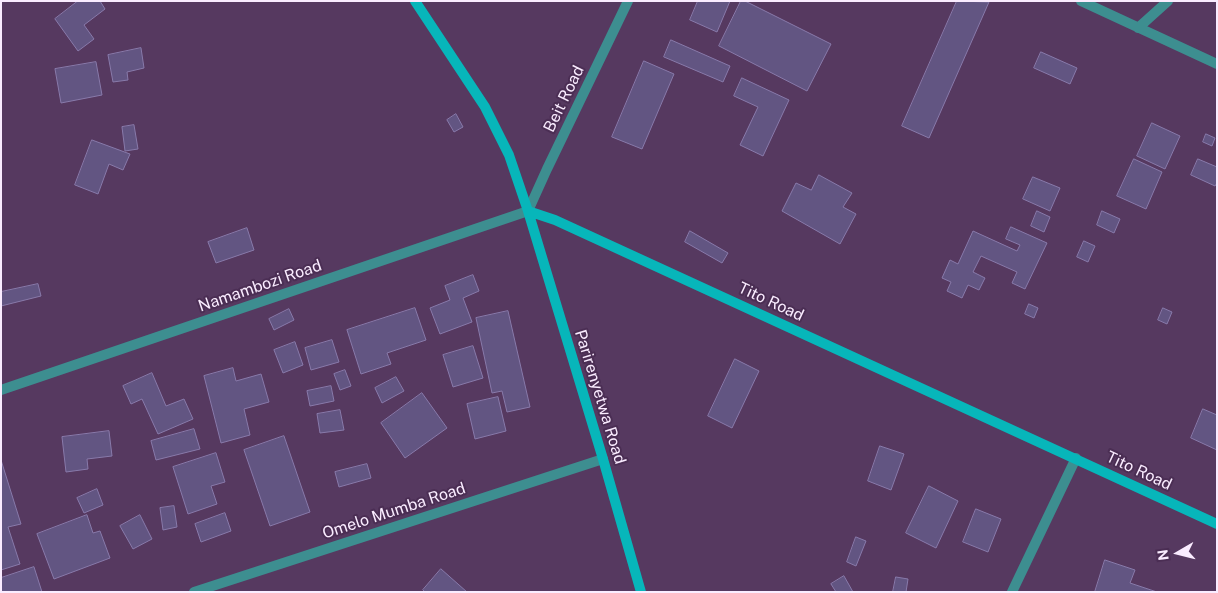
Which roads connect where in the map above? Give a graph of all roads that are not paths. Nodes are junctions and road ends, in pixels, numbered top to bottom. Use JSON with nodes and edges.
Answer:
{"nodes":[{"id":1,"x":415,"y":1,"type":"edge"},
{"id":2,"x":628,"y":1,"type":"edge"},
{"id":3,"x":1081,"y":1,"type":"edge"},
{"id":4,"x":1168,"y":1,"type":"edge"},
{"id":5,"x":1138,"y":28,"type":"junction"},
{"id":6,"x":1217,"y":64,"type":"edge"},
{"id":7,"x":528,"y":211,"type":"junction"},
{"id":8,"x":1,"y":390,"type":"edge"},
{"id":9,"x":1076,"y":458,"type":"junction"},
{"id":10,"x":603,"y":459,"type":"junction"},
{"id":11,"x":1217,"y":524,"type":"edge"},
{"id":12,"x":194,"y":592,"type":"edge"},
{"id":13,"x":641,"y":592,"type":"edge"},
{"id":14,"x":1012,"y":592,"type":"edge"}],
"edges":[{"from":1,"to":7,"type":"street"},
{"from":2,"to":7,"type":"street","name":"Beit Road"},
{"from":3,"to":5,"type":"street"},
{"from":4,"to":5,"type":"street"},
{"from":5,"to":6,"type":"street"},
{"from":7,"to":8,"type":"street","name":"Namambozi Road"},
{"from":7,"to":9,"type":"street","name":"Tito Road"},
{"from":7,"to":10,"type":"street","name":"Parirenyetwa Road"},
{"from":9,"to":11,"type":"street","name":"Tito Road"},
{"from":9,"to":14,"type":"street"},
{"from":10,"to":12,"type":"street","name":"Omelo Mumba Road"},
{"from":10,"to":13,"type":"street","name":"Parirenyetwa Road"}]}
